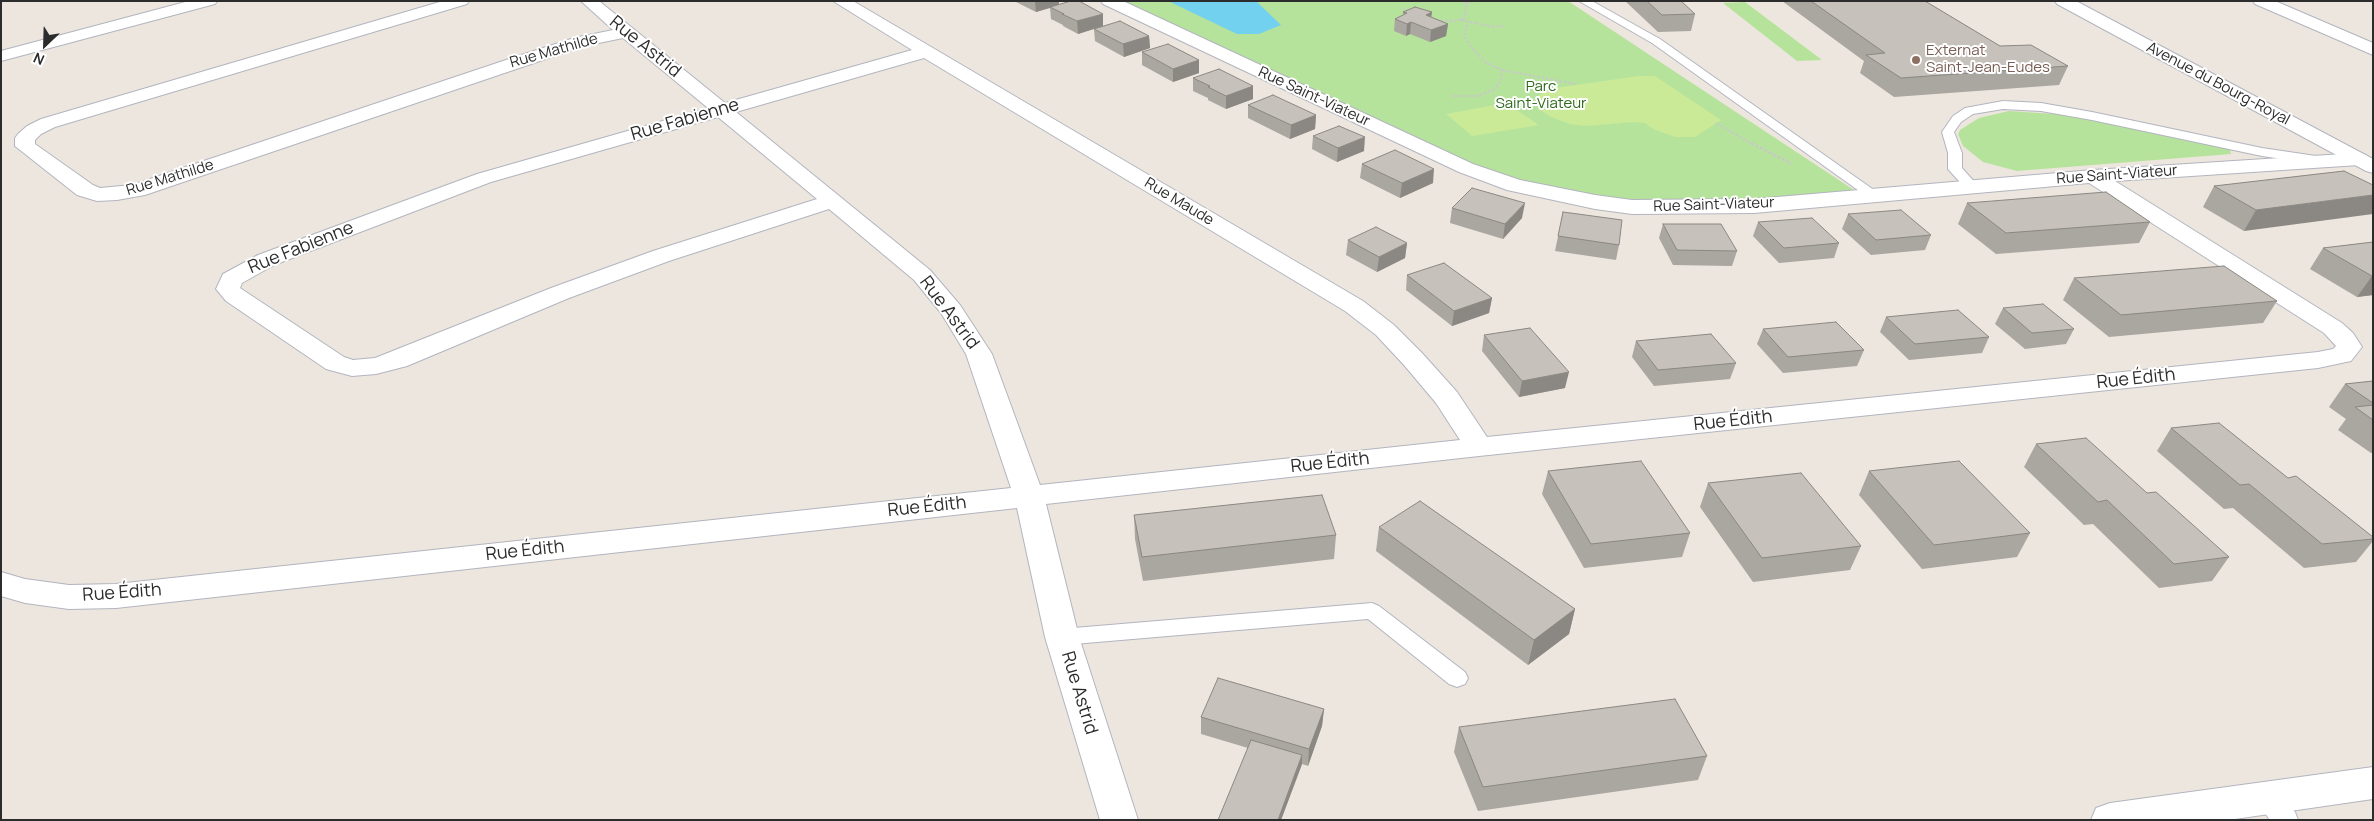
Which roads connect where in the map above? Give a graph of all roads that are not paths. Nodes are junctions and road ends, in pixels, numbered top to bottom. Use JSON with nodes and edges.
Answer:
{"nodes":[{"id":1,"x":208,"y":1,"type":"edge"},
{"id":2,"x":461,"y":1,"type":"edge"},
{"id":3,"x":589,"y":1,"type":"edge"},
{"id":4,"x":841,"y":1,"type":"edge"},
{"id":5,"x":1108,"y":1,"type":"edge"},
{"id":6,"x":1584,"y":1,"type":"edge"},
{"id":7,"x":2063,"y":1,"type":"edge"},
{"id":8,"x":2261,"y":1,"type":"edge"},
{"id":9,"x":626,"y":32,"type":"junction"},
{"id":10,"x":2373,"y":50,"type":"edge"},
{"id":11,"x":926,"y":52,"type":"junction"},
{"id":12,"x":1,"y":56,"type":"edge"},
{"id":13,"x":722,"y":110,"type":"junction"},
{"id":14,"x":2316,"y":160,"type":"junction"},
{"id":15,"x":2366,"y":163,"type":"edge"},
{"id":16,"x":2093,"y":176,"type":"junction"},
{"id":17,"x":1972,"y":186,"type":"junction"},
{"id":18,"x":1874,"y":195,"type":"junction"},
{"id":19,"x":833,"y":201,"type":"junction"},
{"id":20,"x":1479,"y":447,"type":"junction"},
{"id":21,"x":1029,"y":496,"type":"junction"},
{"id":22,"x":1,"y":584,"type":"edge"},
{"id":23,"x":1062,"y":637,"type":"junction"},
{"id":24,"x":1457,"y":678,"type":"dead end"},
{"id":25,"x":2373,"y":783,"type":"edge"},
{"id":26,"x":2276,"y":809,"type":"edge"},
{"id":27,"x":1119,"y":820,"type":"edge"},
{"id":28,"x":2110,"y":820,"type":"edge"}],
"edges":[{"from":1,"to":12,"type":"street"},
{"from":2,"to":9,"type":"street","name":"Rue Mathilde"},
{"from":3,"to":9,"type":"street","name":"Rue Astrid"},
{"from":4,"to":11,"type":"street","name":"Rue Maude"},
{"from":5,"to":18,"type":"street","name":"Rue Saint-Viateur"},
{"from":6,"to":18,"type":"lane"},
{"from":7,"to":15,"type":"street","name":"Avenue du Bourg-Royal"},
{"from":8,"to":10,"type":"street"},
{"from":9,"to":13,"type":"street","name":"Rue Astrid"},
{"from":11,"to":13,"type":"street","name":"Rue Fabienne"},
{"from":11,"to":20,"type":"street","name":"Rue Maude"},
{"from":13,"to":19,"type":"street","name":"Rue Astrid"},
{"from":13,"to":19,"type":"street","name":"Rue Fabienne"},
{"from":14,"to":15,"type":"street","name":"Rue Saint-Viateur"},
{"from":14,"to":16,"type":"street","name":"Rue Saint-Viateur"},
{"from":14,"to":17,"type":"lane"},
{"from":16,"to":17,"type":"street","name":"Rue Saint-Viateur"},
{"from":16,"to":20,"type":"street","name":"Rue Édith"},
{"from":17,"to":18,"type":"street","name":"Rue Saint-Viateur"},
{"from":19,"to":21,"type":"street","name":"Rue Astrid"},
{"from":20,"to":21,"type":"street","name":"Rue Édith"},
{"from":21,"to":22,"type":"street","name":"Rue Édith"},
{"from":21,"to":23,"type":"street","name":"Rue Astrid"},
{"from":23,"to":24,"type":"lane"},
{"from":23,"to":27,"type":"street","name":"Rue Astrid"},
{"from":25,"to":26,"type":"street"},
{"from":26,"to":28,"type":"street"}]}
